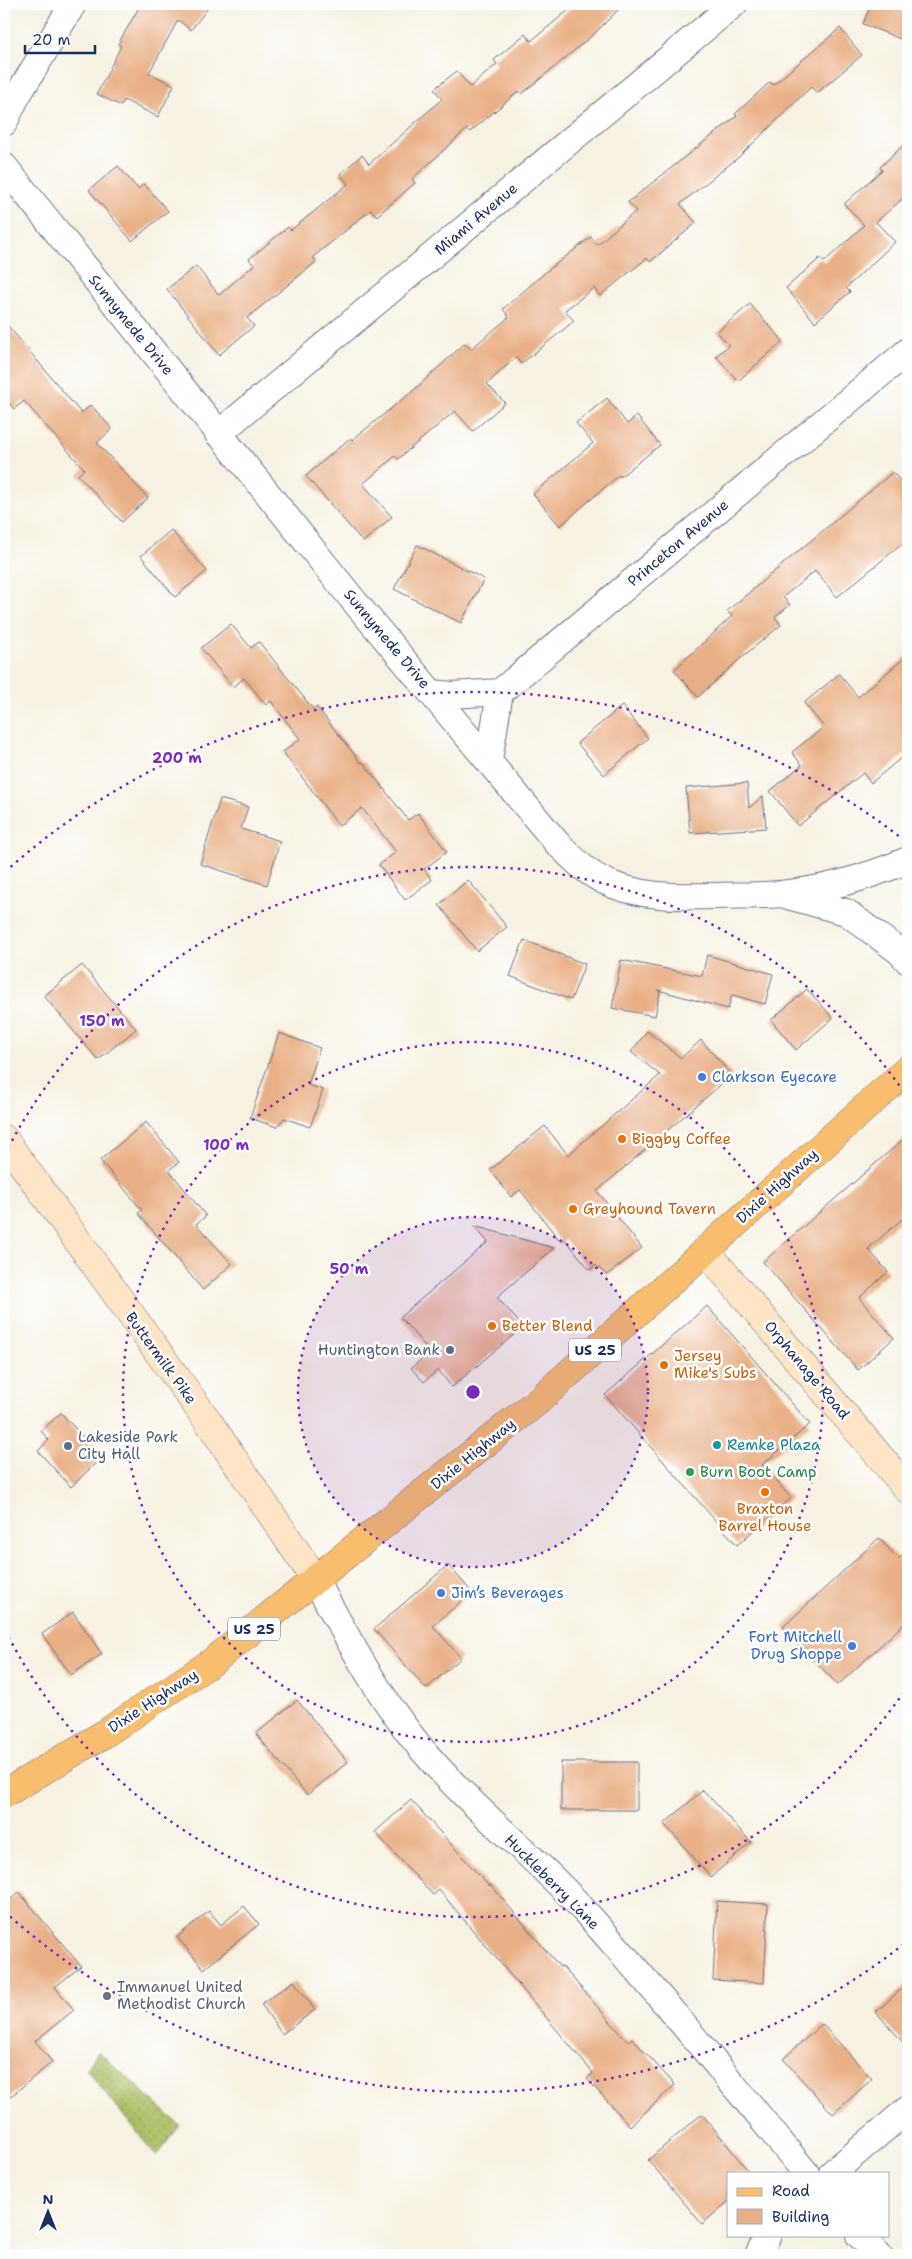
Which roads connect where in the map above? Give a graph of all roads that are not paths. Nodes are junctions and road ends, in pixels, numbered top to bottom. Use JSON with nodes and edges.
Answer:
{"nodes":[{"id":1,"x":73,"y":4,"type":"edge"},
{"id":2,"x":734,"y":4,"type":"edge"},
{"id":3,"x":4,"y":123,"type":"edge"},
{"id":4,"x":4,"y":166,"type":"edge"},
{"id":5,"x":908,"y":351,"type":"edge"},
{"id":6,"x":218,"y":434,"type":"junction"},
{"id":7,"x":500,"y":692,"type":"junction"},
{"id":8,"x":433,"y":693,"type":"junction"},
{"id":9,"x":489,"y":761,"type":"junction"},
{"id":10,"x":908,"y":860,"type":"edge"},
{"id":11,"x":780,"y":894,"type":"junction"},
{"id":12,"x":908,"y":961,"type":"edge"},
{"id":13,"x":908,"y":1069,"type":"edge"},
{"id":14,"x":4,"y":1139,"type":"edge"},
{"id":15,"x":705,"y":1250,"type":"junction"},
{"id":16,"x":908,"y":1490,"type":"edge"},
{"id":17,"x":315,"y":1579,"type":"junction"},
{"id":18,"x":4,"y":1794,"type":"edge"},
{"id":19,"x":908,"y":2109,"type":"edge"},
{"id":20,"x":805,"y":2172,"type":"edge"},
{"id":21,"x":833,"y":2172,"type":"edge"},
{"id":22,"x":768,"y":2236,"type":"edge"},
{"id":23,"x":859,"y":2236,"type":"edge"},
{"id":24,"x":758,"y":2255,"type":"edge"},
{"id":25,"x":879,"y":2255,"type":"edge"}],
"edges":[{"from":1,"to":3,"type":"street"},
{"from":2,"to":6,"type":"street","name":"Miami Avenue"},
{"from":4,"to":6,"type":"street","name":"Sunnymede Drive"},
{"from":5,"to":7,"type":"street","name":"Princeton Avenue"},
{"from":6,"to":8,"type":"street","name":"Sunnymede Drive"},
{"from":7,"to":8,"type":"street"},
{"from":7,"to":9,"type":"street"},
{"from":8,"to":9,"type":"street","name":"Sunnymede Drive"},
{"from":9,"to":11,"type":"street","name":"Sunnymede Drive"},
{"from":10,"to":11,"type":"street","name":"Sunnymede Drive"},
{"from":11,"to":12,"type":"street"},
{"from":13,"to":15,"type":"main road","name":"Dixie Highway","number":"US 25"},
{"from":14,"to":17,"type":"main road","name":"Buttermilk Pike"},
{"from":15,"to":16,"type":"main road","name":"Orphanage Road"},
{"from":15,"to":17,"type":"main road","name":"Dixie Highway","number":"US 25"},
{"from":17,"to":18,"type":"main road","name":"Dixie Highway","number":"US 25"},
{"from":17,"to":20,"type":"street","name":"Huckleberry Lane"},
{"from":19,"to":21,"type":"street"},
{"from":22,"to":24,"type":"street"},
{"from":23,"to":25,"type":"street"}]}
